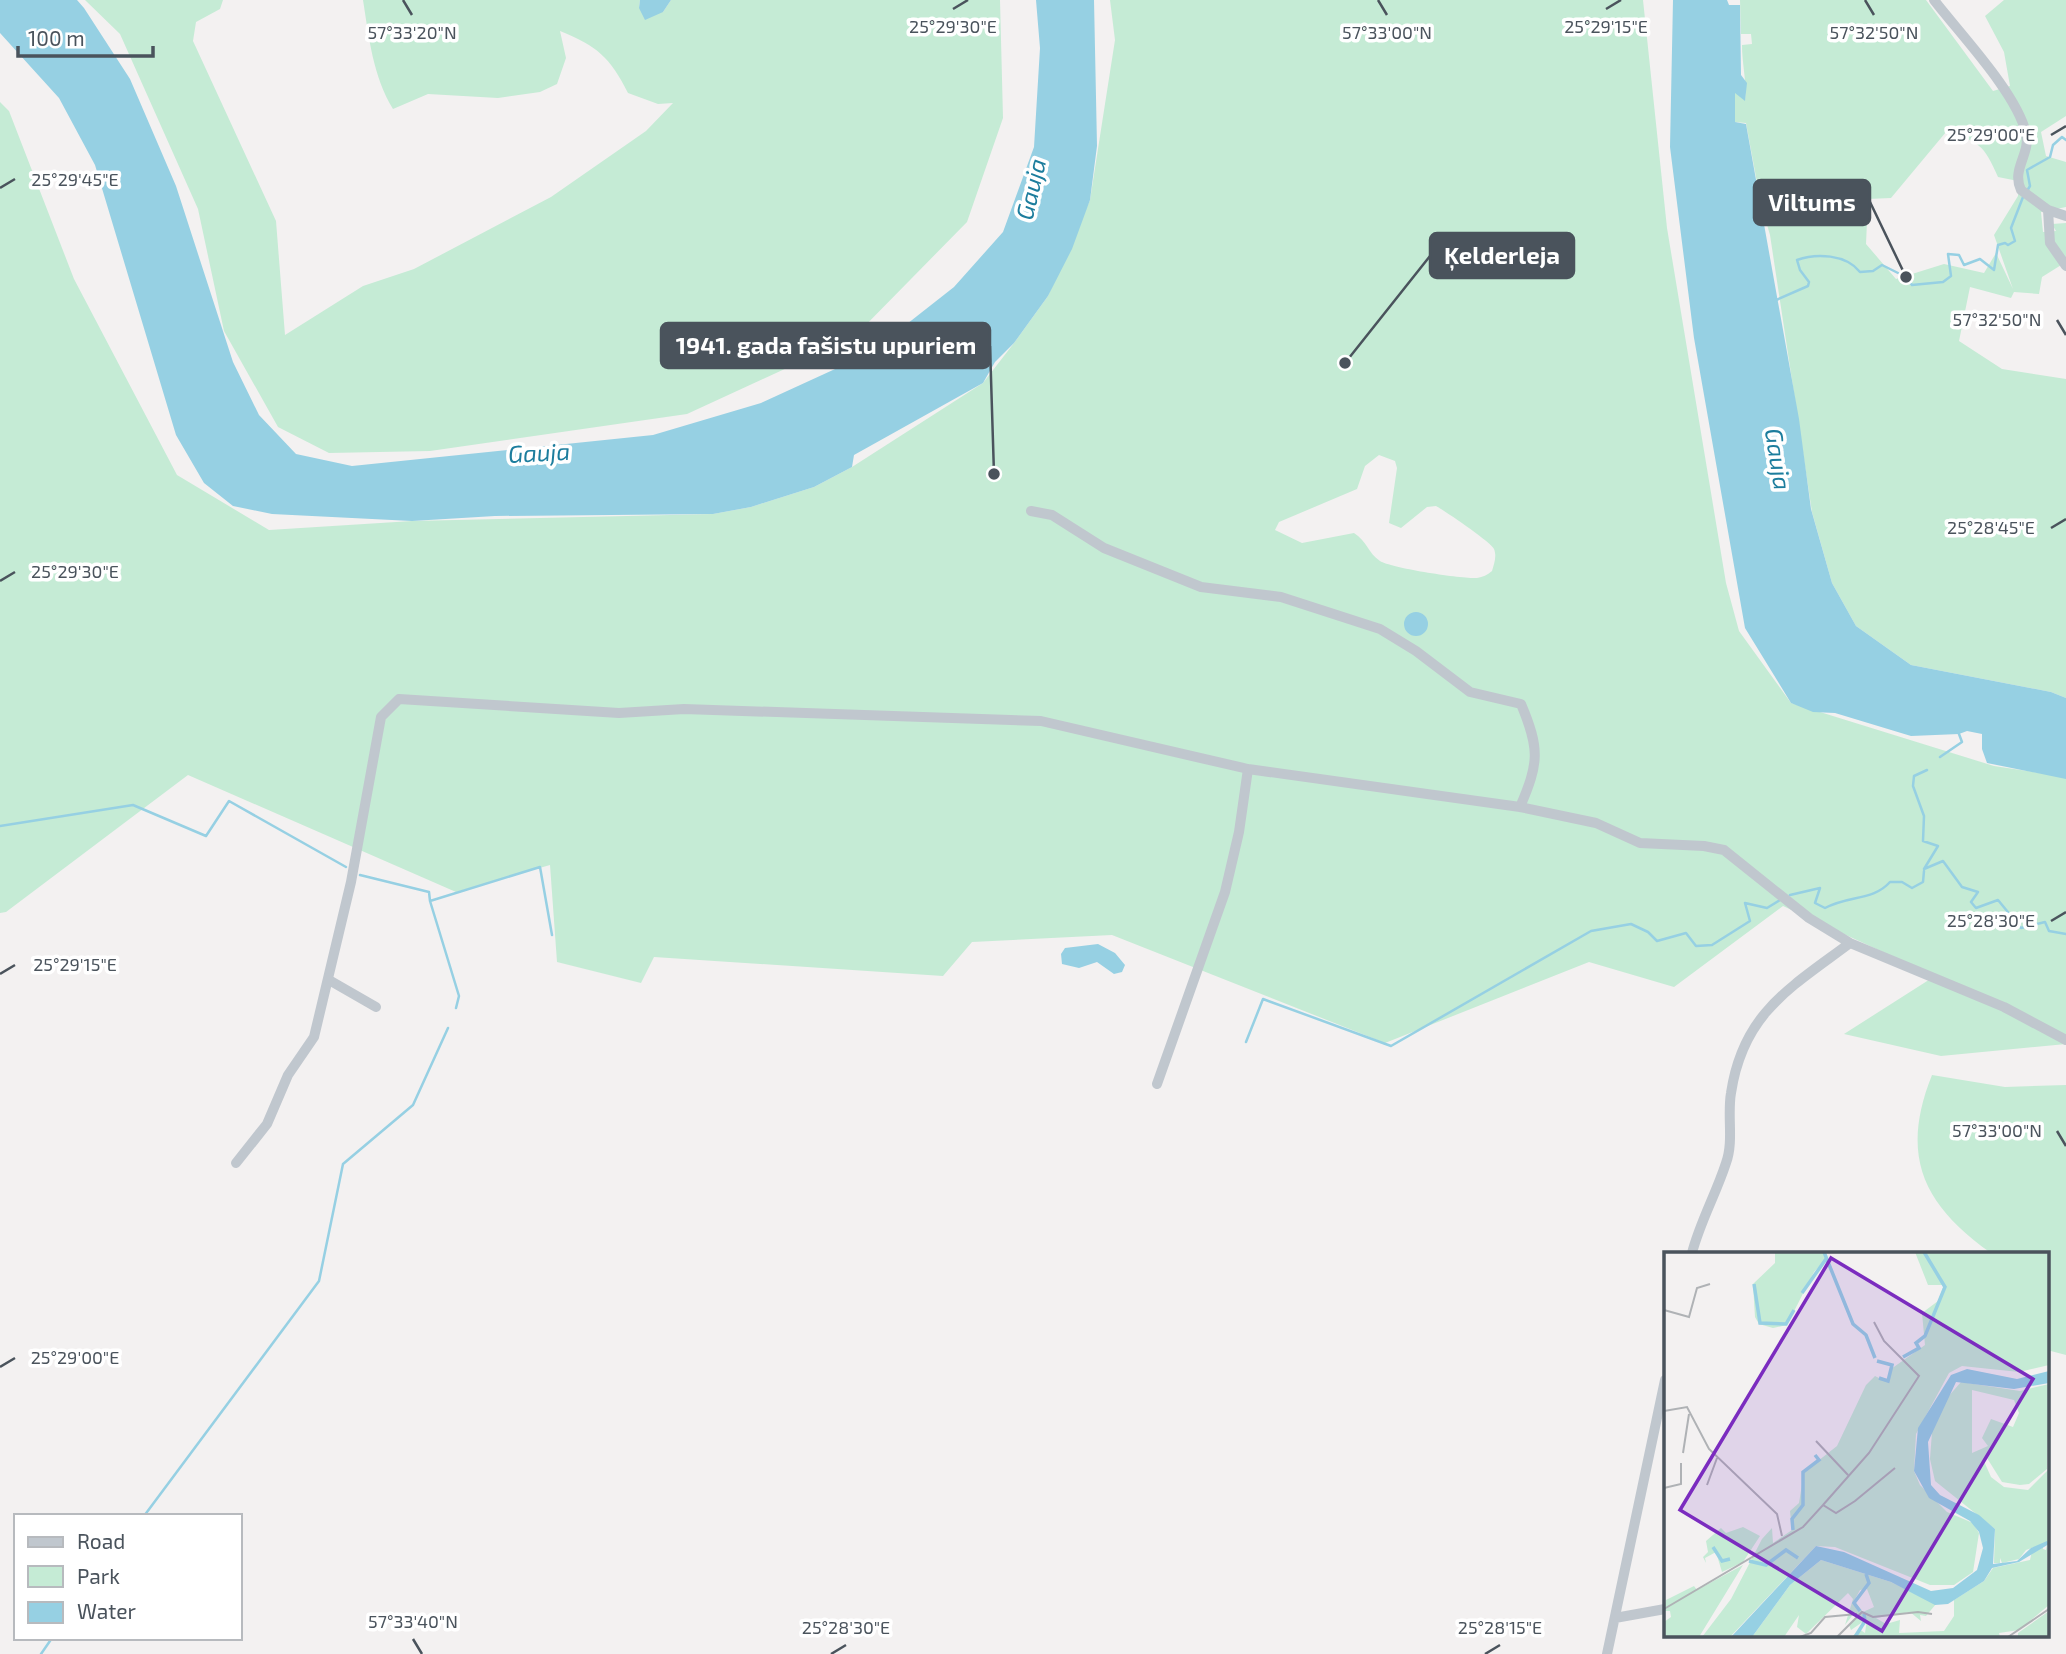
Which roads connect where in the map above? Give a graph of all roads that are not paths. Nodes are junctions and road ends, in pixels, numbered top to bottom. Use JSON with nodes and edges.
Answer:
{"nodes":[{"id":1,"x":1934,"y":0,"type":"edge"},
{"id":2,"x":2048,"y":210,"type":"junction"},
{"id":3,"x":2066,"y":216,"type":"edge"},
{"id":4,"x":2066,"y":265,"type":"edge"},
{"id":5,"x":1031,"y":511,"type":"dead end"},
{"id":6,"x":1248,"y":769,"type":"junction"},
{"id":7,"x":1520,"y":807,"type":"junction"},
{"id":8,"x":1850,"y":943,"type":"junction"},
{"id":9,"x":329,"y":980,"type":"junction"},
{"id":10,"x":376,"y":1007,"type":"dead end"},
{"id":11,"x":2066,"y":1040,"type":"edge"},
{"id":12,"x":1157,"y":1084,"type":"dead end"},
{"id":13,"x":236,"y":1163,"type":"dead end"},
{"id":14,"x":1692,"y":1252,"type":"edge"},
{"id":15,"x":1664,"y":1385,"type":"edge"},
{"id":16,"x":1664,"y":1609,"type":"edge"},
{"id":17,"x":1615,"y":1618,"type":"junction"},
{"id":18,"x":1606,"y":1654,"type":"edge"}],
"edges":[{"from":1,"to":2,"type":"street"},
{"from":2,"to":3,"type":"street"},
{"from":2,"to":4,"type":"street"},
{"from":5,"to":7,"type":"street"},
{"from":6,"to":7,"type":"street"},
{"from":6,"to":9,"type":"street"},
{"from":6,"to":12,"type":"street"},
{"from":7,"to":8,"type":"street"},
{"from":8,"to":11,"type":"street"},
{"from":8,"to":14,"type":"street"},
{"from":9,"to":10,"type":"street"},
{"from":9,"to":13,"type":"street"},
{"from":15,"to":17,"type":"street"},
{"from":16,"to":17,"type":"street"},
{"from":17,"to":18,"type":"street"}]}
